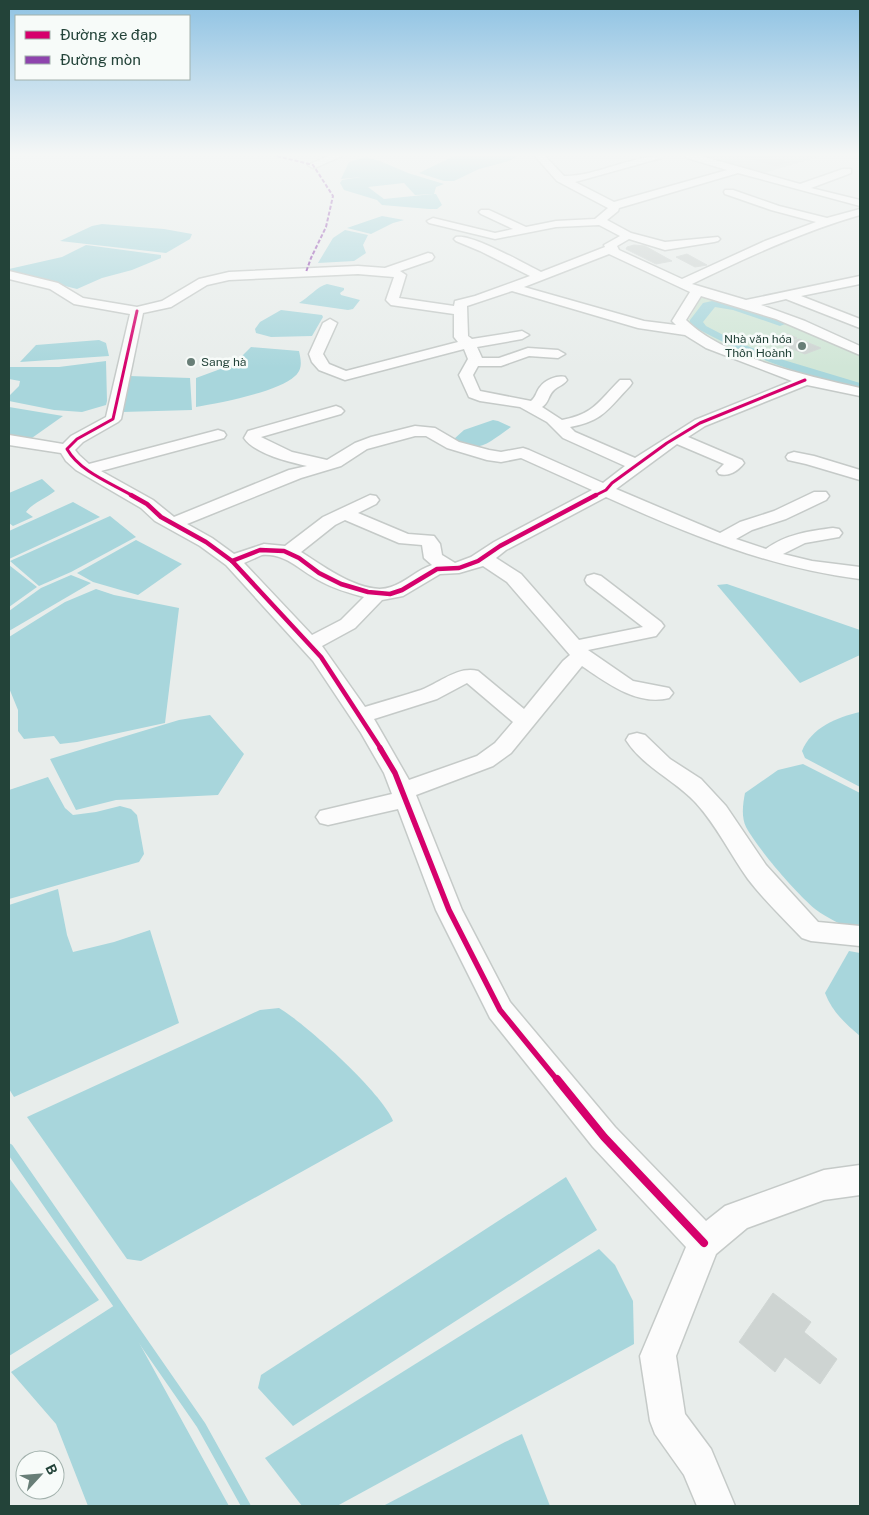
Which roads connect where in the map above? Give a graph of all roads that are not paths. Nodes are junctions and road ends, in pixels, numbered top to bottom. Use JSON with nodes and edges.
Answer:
{"nodes":[{"id":1,"x":451,"y":227,"type":"edge"},
{"id":2,"x":517,"y":227,"type":"edge"},
{"id":3,"x":542,"y":227,"type":"edge"},
{"id":4,"x":610,"y":227,"type":"edge"},
{"id":5,"x":811,"y":227,"type":"edge"},
{"id":6,"x":524,"y":230,"type":"junction"},
{"id":7,"x":627,"y":235,"type":"junction"},
{"id":8,"x":459,"y":238,"type":"dead end"},
{"id":9,"x":714,"y":239,"type":"dead end"},
{"id":10,"x":612,"y":249,"type":"junction"},
{"id":11,"x":428,"y":258,"type":"dead end"},
{"id":12,"x":387,"y":272,"type":"junction"},
{"id":13,"x":9,"y":275,"type":"edge"},
{"id":14,"x":540,"y":276,"type":"junction"},
{"id":15,"x":860,"y":280,"type":"edge"},
{"id":16,"x":683,"y":284,"type":"junction"},
{"id":17,"x":511,"y":287,"type":"junction"},
{"id":18,"x":697,"y":292,"type":"junction"},
{"id":19,"x":787,"y":295,"type":"junction"},
{"id":20,"x":746,"y":304,"type":"junction"},
{"id":21,"x":137,"y":311,"type":"junction"},
{"id":22,"x":458,"y":311,"type":"junction"},
{"id":23,"x":330,"y":323,"type":"dead end"},
{"id":24,"x":860,"y":324,"type":"edge"},
{"id":25,"x":688,"y":331,"type":"junction"},
{"id":26,"x":522,"y":335,"type":"dead end"},
{"id":27,"x":468,"y":343,"type":"junction"},
{"id":28,"x":860,"y":351,"type":"edge"},
{"id":29,"x":558,"y":354,"type":"dead end"},
{"id":30,"x":474,"y":362,"type":"junction"},
{"id":31,"x":560,"y":380,"type":"dead end"},
{"id":32,"x":805,"y":380,"type":"junction"},
{"id":33,"x":625,"y":383,"type":"dead end"},
{"id":34,"x":860,"y":392,"type":"edge"},
{"id":35,"x":531,"y":406,"type":"junction"},
{"id":36,"x":336,"y":411,"type":"dead end"},
{"id":37,"x":557,"y":425,"type":"junction"},
{"id":38,"x":218,"y":435,"type":"dead end"},
{"id":39,"x":676,"y":438,"type":"junction"},
{"id":40,"x":9,"y":440,"type":"edge"},
{"id":41,"x":67,"y":449,"type":"junction"},
{"id":42,"x":794,"y":457,"type":"dead end"},
{"id":43,"x":326,"y":465,"type":"junction"},
{"id":44,"x":637,"y":465,"type":"junction"},
{"id":45,"x":87,"y":470,"type":"junction"},
{"id":46,"x":725,"y":471,"type":"dead end"},
{"id":47,"x":860,"y":475,"type":"edge"},
{"id":48,"x":606,"y":490,"type":"junction"},
{"id":49,"x":820,"y":496,"type":"dead end"},
{"id":50,"x":370,"y":500,"type":"dead end"},
{"id":51,"x":344,"y":513,"type":"junction"},
{"id":52,"x":172,"y":524,"type":"junction"},
{"id":53,"x":833,"y":533,"type":"dead end"},
{"id":54,"x":722,"y":539,"type":"junction"},
{"id":55,"x":290,"y":551,"type":"junction"},
{"id":56,"x":770,"y":555,"type":"junction"},
{"id":57,"x":484,"y":558,"type":"junction"},
{"id":58,"x":232,"y":561,"type":"junction"},
{"id":59,"x":452,"y":569,"type":"junction"},
{"id":60,"x":860,"y":573,"type":"edge"},
{"id":61,"x":594,"y":580,"type":"dead end"},
{"id":62,"x":378,"y":593,"type":"junction"},
{"id":63,"x":309,"y":645,"type":"junction"},
{"id":64,"x":578,"y":652,"type":"junction"},
{"id":65,"x":662,"y":693,"type":"dead end"},
{"id":66,"x":361,"y":716,"type":"junction"},
{"id":67,"x":526,"y":721,"type":"junction"},
{"id":68,"x":637,"y":740,"type":"dead end"},
{"id":69,"x":405,"y":795,"type":"junction"},
{"id":70,"x":328,"y":818,"type":"dead end"},
{"id":71,"x":860,"y":936,"type":"edge"},
{"id":72,"x":860,"y":1180,"type":"edge"},
{"id":73,"x":704,"y":1243,"type":"junction"},
{"id":74,"x":716,"y":1506,"type":"edge"}],
"edges":[{"from":1,"to":6,"type":"street"},
{"from":2,"to":6,"type":"street"},
{"from":3,"to":6,"type":"street"},
{"from":4,"to":7,"type":"street"},
{"from":5,"to":16,"type":"street"},
{"from":7,"to":9,"type":"street"},
{"from":7,"to":10,"type":"street"},
{"from":8,"to":14,"type":"street"},
{"from":10,"to":14,"type":"street"},
{"from":10,"to":16,"type":"street"},
{"from":11,"to":12,"type":"street"},
{"from":12,"to":21,"type":"street"},
{"from":12,"to":22,"type":"street"},
{"from":13,"to":21,"type":"street"},
{"from":14,"to":17,"type":"street"},
{"from":15,"to":19,"type":"street"},
{"from":16,"to":18,"type":"street"},
{"from":17,"to":22,"type":"street"},
{"from":17,"to":25,"type":"street"},
{"from":18,"to":20,"type":"street"},
{"from":18,"to":25,"type":"street"},
{"from":19,"to":20,"type":"street"},
{"from":19,"to":24,"type":"street"},
{"from":20,"to":28,"type":"street"},
{"from":21,"to":41,"type":"street"},
{"from":22,"to":27,"type":"street"},
{"from":23,"to":27,"type":"street"},
{"from":25,"to":32,"type":"street"},
{"from":26,"to":27,"type":"street"},
{"from":27,"to":30,"type":"street"},
{"from":29,"to":30,"type":"street"},
{"from":30,"to":35,"type":"street"},
{"from":31,"to":35,"type":"street"},
{"from":32,"to":34,"type":"street"},
{"from":32,"to":39,"type":"street"},
{"from":33,"to":37,"type":"street"},
{"from":35,"to":37,"type":"street"},
{"from":36,"to":43,"type":"street"},
{"from":37,"to":44,"type":"street"},
{"from":38,"to":45,"type":"street"},
{"from":39,"to":44,"type":"street"},
{"from":39,"to":46,"type":"street"},
{"from":40,"to":41,"type":"street"},
{"from":41,"to":45,"type":"street"},
{"from":42,"to":47,"type":"street"},
{"from":43,"to":48,"type":"street"},
{"from":43,"to":52,"type":"street"},
{"from":44,"to":48,"type":"street"},
{"from":45,"to":52,"type":"street"},
{"from":48,"to":54,"type":"street"},
{"from":48,"to":57,"type":"street"},
{"from":49,"to":54,"type":"street"},
{"from":50,"to":51,"type":"street"},
{"from":51,"to":55,"type":"street"},
{"from":51,"to":59,"type":"street"},
{"from":52,"to":58,"type":"street"},
{"from":53,"to":56,"type":"street"},
{"from":54,"to":56,"type":"street"},
{"from":55,"to":58,"type":"street"},
{"from":55,"to":62,"type":"street"},
{"from":56,"to":60,"type":"street"},
{"from":57,"to":59,"type":"street"},
{"from":57,"to":64,"type":"street"},
{"from":58,"to":63,"type":"street"},
{"from":59,"to":62,"type":"street"},
{"from":61,"to":64,"type":"street"},
{"from":62,"to":63,"type":"street"},
{"from":63,"to":66,"type":"street"},
{"from":64,"to":65,"type":"street"},
{"from":64,"to":67,"type":"street"},
{"from":66,"to":67,"type":"street"},
{"from":66,"to":69,"type":"street"},
{"from":67,"to":69,"type":"street"},
{"from":68,"to":71,"type":"street"},
{"from":69,"to":70,"type":"street"},
{"from":69,"to":73,"type":"street"},
{"from":72,"to":73,"type":"street"},
{"from":73,"to":74,"type":"street"}]}
